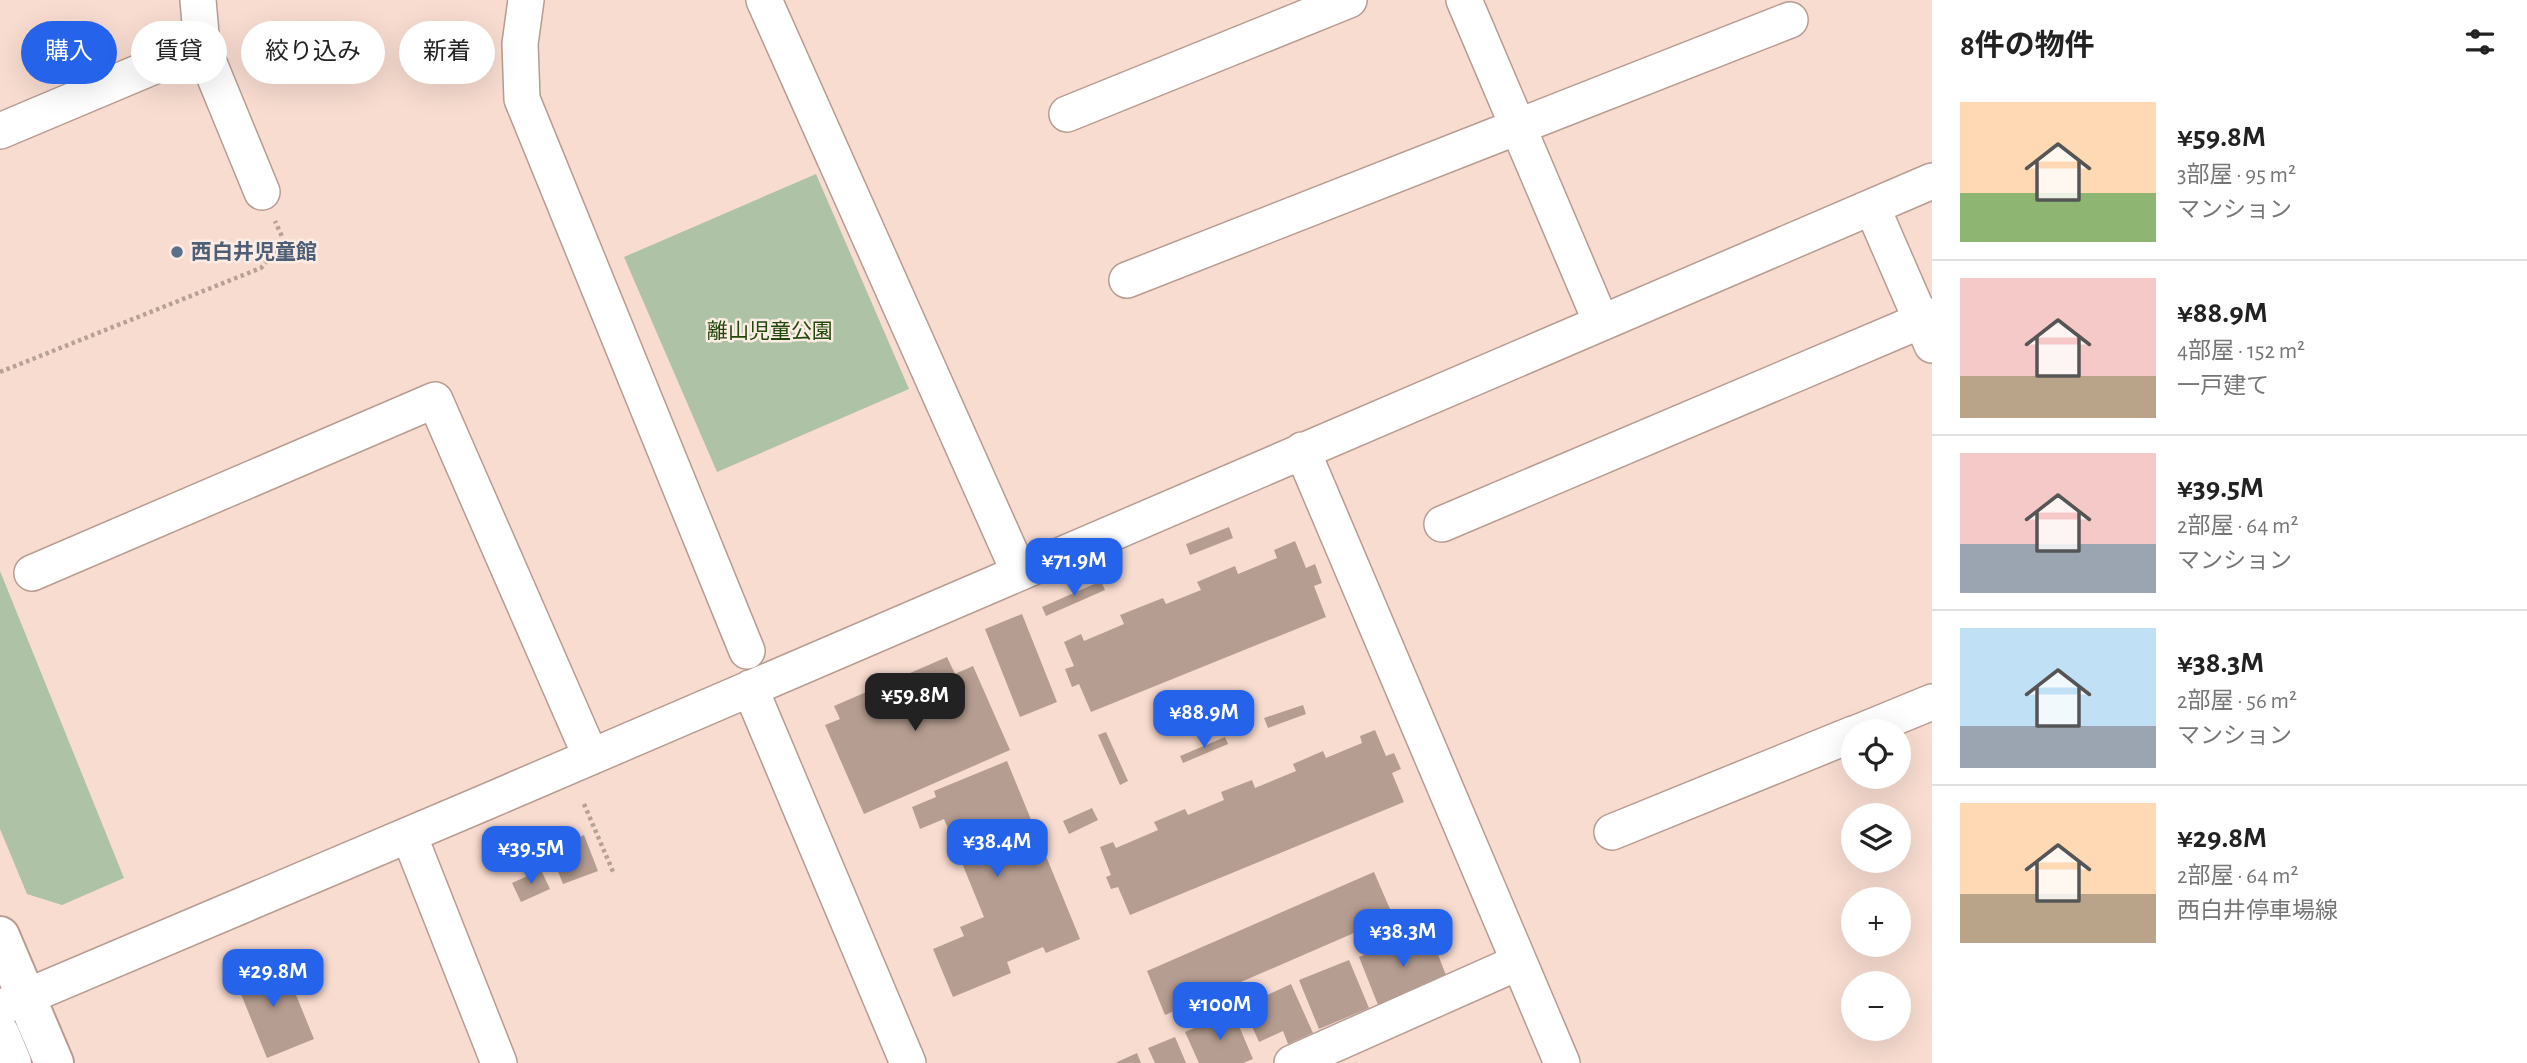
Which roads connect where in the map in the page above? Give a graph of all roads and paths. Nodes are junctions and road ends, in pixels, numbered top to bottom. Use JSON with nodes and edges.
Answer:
{"nodes":[{"id":1,"x":198,"y":0,"type":"edge"},
{"id":2,"x":526,"y":0,"type":"edge"},
{"id":3,"x":764,"y":0,"type":"edge"},
{"id":4,"x":1349,"y":0,"type":"edge"},
{"id":5,"x":1464,"y":0,"type":"edge"},
{"id":6,"x":1790,"y":20,"type":"dead end"},
{"id":7,"x":200,"y":21,"type":"edge"},
{"id":8,"x":131,"y":76,"type":"edge"},
{"id":9,"x":218,"y":84,"type":"edge"},
{"id":10,"x":1067,"y":114,"type":"dead end"},
{"id":11,"x":1518,"y":128,"type":"junction"},
{"id":12,"x":0,"y":131,"type":"edge"},
{"id":13,"x":1932,"y":181,"type":"edge"},
{"id":14,"x":262,"y":192,"type":"joint"},
{"id":15,"x":1872,"y":207,"type":"junction"},
{"id":16,"x":1127,"y":280,"type":"dead end"},
{"id":17,"x":1601,"y":322,"type":"junction"},
{"id":18,"x":1928,"y":327,"type":"edge"},
{"id":19,"x":0,"y":372,"type":"edge"},
{"id":20,"x":1302,"y":450,"type":"junction"},
{"id":21,"x":1442,"y":524,"type":"dead end"},
{"id":22,"x":1019,"y":572,"type":"junction"},
{"id":23,"x":32,"y":573,"type":"dead end"},
{"id":24,"x":747,"y":651,"type":"dead end"},
{"id":25,"x":750,"y":688,"type":"junction"},
{"id":26,"x":1932,"y":702,"type":"edge"},
{"id":27,"x":1891,"y":719,"type":"edge"},
{"id":28,"x":1841,"y":739,"type":"edge"},
{"id":29,"x":591,"y":757,"type":"junction"},
{"id":30,"x":584,"y":804,"type":"dead end"},
{"id":31,"x":1612,"y":832,"type":"dead end"},
{"id":32,"x":409,"y":835,"type":"junction"},
{"id":33,"x":614,"y":874,"type":"dead end"},
{"id":34,"x":0,"y":936,"type":"edge"},
{"id":35,"x":1519,"y":962,"type":"junction"},
{"id":36,"x":13,"y":1002,"type":"edge"},
{"id":37,"x":0,"y":1034,"type":"edge"},
{"id":38,"x":12,"y":1063,"type":"edge"},
{"id":39,"x":54,"y":1063,"type":"edge"},
{"id":40,"x":499,"y":1063,"type":"edge"},
{"id":41,"x":908,"y":1063,"type":"edge"},
{"id":42,"x":1292,"y":1063,"type":"edge"},
{"id":43,"x":1562,"y":1063,"type":"edge"}],
"edges":[{"from":1,"to":7,"type":"street"},
{"from":2,"to":24,"type":"street"},
{"from":3,"to":22,"type":"street"},
{"from":4,"to":10,"type":"street"},
{"from":5,"to":11,"type":"street"},
{"from":6,"to":11,"type":"street"},
{"from":8,"to":12,"type":"street"},
{"from":9,"to":14,"type":"street"},
{"from":11,"to":16,"type":"street"},
{"from":11,"to":17,"type":"street"},
{"from":13,"to":15,"type":"street"},
{"from":14,"to":19,"type":"path"},
{"from":15,"to":17,"type":"street"},
{"from":15,"to":18,"type":"street"},
{"from":17,"to":20,"type":"street"},
{"from":18,"to":21,"type":"street"},
{"from":20,"to":22,"type":"street"},
{"from":20,"to":35,"type":"street"},
{"from":22,"to":25,"type":"street"},
{"from":23,"to":29,"type":"street"},
{"from":25,"to":29,"type":"street"},
{"from":25,"to":41,"type":"street"},
{"from":26,"to":27,"type":"street"},
{"from":28,"to":31,"type":"street"},
{"from":29,"to":32,"type":"street"},
{"from":30,"to":33,"type":"path"},
{"from":32,"to":36,"type":"street"},
{"from":32,"to":40,"type":"street"},
{"from":34,"to":36,"type":"main road"},
{"from":35,"to":42,"type":"street"},
{"from":35,"to":43,"type":"street"},
{"from":36,"to":39,"type":"main road"},
{"from":37,"to":38,"type":"main road"}]}
